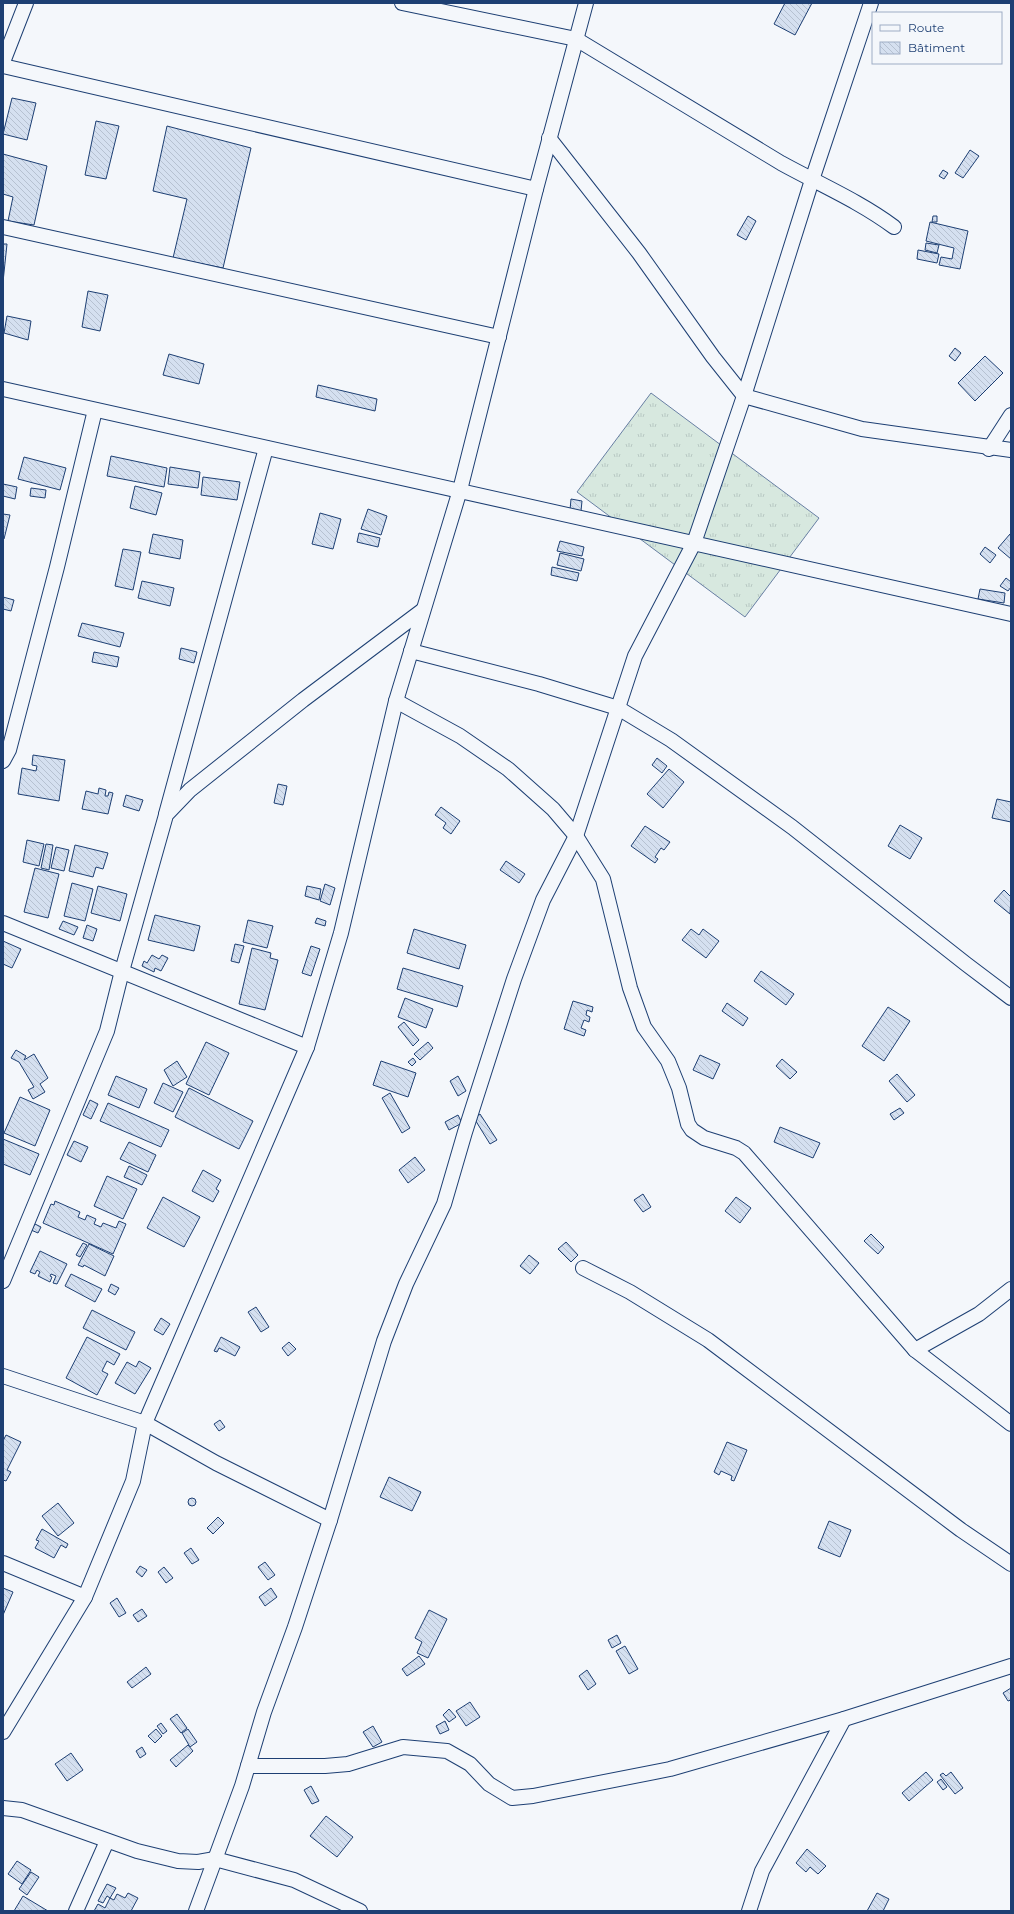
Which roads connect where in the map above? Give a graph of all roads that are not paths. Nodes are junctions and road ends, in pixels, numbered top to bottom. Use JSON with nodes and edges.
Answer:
{"nodes":[{"id":1,"x":26,"y":3,"type":"edge"},
{"id":2,"x":402,"y":3,"type":"edge"},
{"id":3,"x":586,"y":3,"type":"edge"},
{"id":4,"x":871,"y":3,"type":"edge"},
{"id":5,"x":576,"y":39,"type":"junction"},
{"id":6,"x":3,"y":62,"type":"edge"},
{"id":7,"x":3,"y":66,"type":"edge"},
{"id":8,"x":549,"y":138,"type":"junction"},
{"id":9,"x":812,"y":180,"type":"junction"},
{"id":10,"x":536,"y":189,"type":"junction"},
{"id":11,"x":3,"y":227,"type":"edge"},
{"id":12,"x":894,"y":227,"type":"dead end"},
{"id":13,"x":499,"y":337,"type":"junction"},
{"id":14,"x":3,"y":389,"type":"edge"},
{"id":15,"x":744,"y":396,"type":"junction"},
{"id":16,"x":95,"y":410,"type":"junction"},
{"id":17,"x":1011,"y":415,"type":"edge"},
{"id":18,"x":266,"y":448,"type":"junction"},
{"id":19,"x":990,"y":448,"type":"junction"},
{"id":20,"x":1011,"y":450,"type":"edge"},
{"id":21,"x":460,"y":490,"type":"junction"},
{"id":22,"x":694,"y":543,"type":"junction"},
{"id":23,"x":423,"y":610,"type":"junction"},
{"id":24,"x":1011,"y":614,"type":"edge"},
{"id":25,"x":411,"y":651,"type":"junction"},
{"id":26,"x":396,"y":701,"type":"junction"},
{"id":27,"x":618,"y":708,"type":"junction"},
{"id":28,"x":3,"y":761,"type":"edge"},
{"id":29,"x":166,"y":815,"type":"junction"},
{"id":30,"x":576,"y":836,"type":"junction"},
{"id":31,"x":3,"y":923,"type":"edge"},
{"id":32,"x":122,"y":971,"type":"junction"},
{"id":33,"x":1011,"y":998,"type":"edge"},
{"id":34,"x":307,"y":1047,"type":"junction"},
{"id":35,"x":583,"y":1268,"type":"dead end"},
{"id":36,"x":3,"y":1281,"type":"edge"},
{"id":37,"x":1011,"y":1288,"type":"edge"},
{"id":38,"x":915,"y":1350,"type":"junction"},
{"id":39,"x":3,"y":1376,"type":"edge"},
{"id":40,"x":145,"y":1423,"type":"junction"},
{"id":41,"x":1011,"y":1424,"type":"edge"},
{"id":42,"x":330,"y":1520,"type":"junction"},
{"id":43,"x":3,"y":1563,"type":"edge"},
{"id":44,"x":1011,"y":1564,"type":"edge"},
{"id":45,"x":85,"y":1597,"type":"junction"},
{"id":46,"x":1011,"y":1666,"type":"edge"},
{"id":47,"x":844,"y":1719,"type":"junction"},
{"id":48,"x":3,"y":1732,"type":"edge"},
{"id":49,"x":248,"y":1766,"type":"junction"},
{"id":50,"x":3,"y":1808,"type":"edge"},
{"id":51,"x":107,"y":1841,"type":"junction"},
{"id":52,"x":215,"y":1859,"type":"junction"},
{"id":53,"x":76,"y":1911,"type":"edge"},
{"id":54,"x":196,"y":1911,"type":"edge"},
{"id":55,"x":360,"y":1911,"type":"edge"},
{"id":56,"x":749,"y":1911,"type":"edge"}],
"edges":[{"from":1,"to":6,"type":"street"},
{"from":2,"to":5,"type":"street"},
{"from":3,"to":5,"type":"street"},
{"from":4,"to":9,"type":"street"},
{"from":5,"to":8,"type":"street"},
{"from":5,"to":9,"type":"street"},
{"from":7,"to":10,"type":"street"},
{"from":8,"to":10,"type":"street"},
{"from":8,"to":15,"type":"street"},
{"from":9,"to":12,"type":"street"},
{"from":9,"to":15,"type":"street"},
{"from":10,"to":13,"type":"street"},
{"from":11,"to":13,"type":"street"},
{"from":13,"to":21,"type":"street"},
{"from":14,"to":16,"type":"street"},
{"from":15,"to":19,"type":"street"},
{"from":15,"to":22,"type":"street"},
{"from":16,"to":18,"type":"street"},
{"from":16,"to":28,"type":"street"},
{"from":17,"to":19,"type":"street"},
{"from":18,"to":21,"type":"street"},
{"from":18,"to":29,"type":"street"},
{"from":19,"to":20,"type":"street"},
{"from":21,"to":22,"type":"street"},
{"from":21,"to":23,"type":"street"},
{"from":22,"to":24,"type":"street"},
{"from":22,"to":27,"type":"street"},
{"from":23,"to":25,"type":"street"},
{"from":23,"to":29,"type":"street"},
{"from":25,"to":26,"type":"street"},
{"from":25,"to":27,"type":"street"},
{"from":26,"to":30,"type":"street"},
{"from":26,"to":34,"type":"street"},
{"from":27,"to":30,"type":"street"},
{"from":27,"to":33,"type":"street"},
{"from":29,"to":32,"type":"street"},
{"from":30,"to":38,"type":"street"},
{"from":30,"to":42,"type":"street"},
{"from":31,"to":32,"type":"street"},
{"from":32,"to":34,"type":"street"},
{"from":32,"to":36,"type":"street"},
{"from":34,"to":40,"type":"street"},
{"from":35,"to":44,"type":"street"},
{"from":37,"to":38,"type":"street"},
{"from":38,"to":41,"type":"street"},
{"from":39,"to":40,"type":"street"},
{"from":40,"to":42,"type":"street"},
{"from":40,"to":45,"type":"street"},
{"from":42,"to":49,"type":"street"},
{"from":43,"to":45,"type":"street"},
{"from":45,"to":48,"type":"street"},
{"from":46,"to":47,"type":"street"},
{"from":47,"to":49,"type":"street"},
{"from":47,"to":56,"type":"street"},
{"from":49,"to":52,"type":"street"},
{"from":50,"to":51,"type":"street"},
{"from":51,"to":52,"type":"street"},
{"from":51,"to":53,"type":"street"},
{"from":52,"to":54,"type":"street"},
{"from":52,"to":55,"type":"street"}]}
